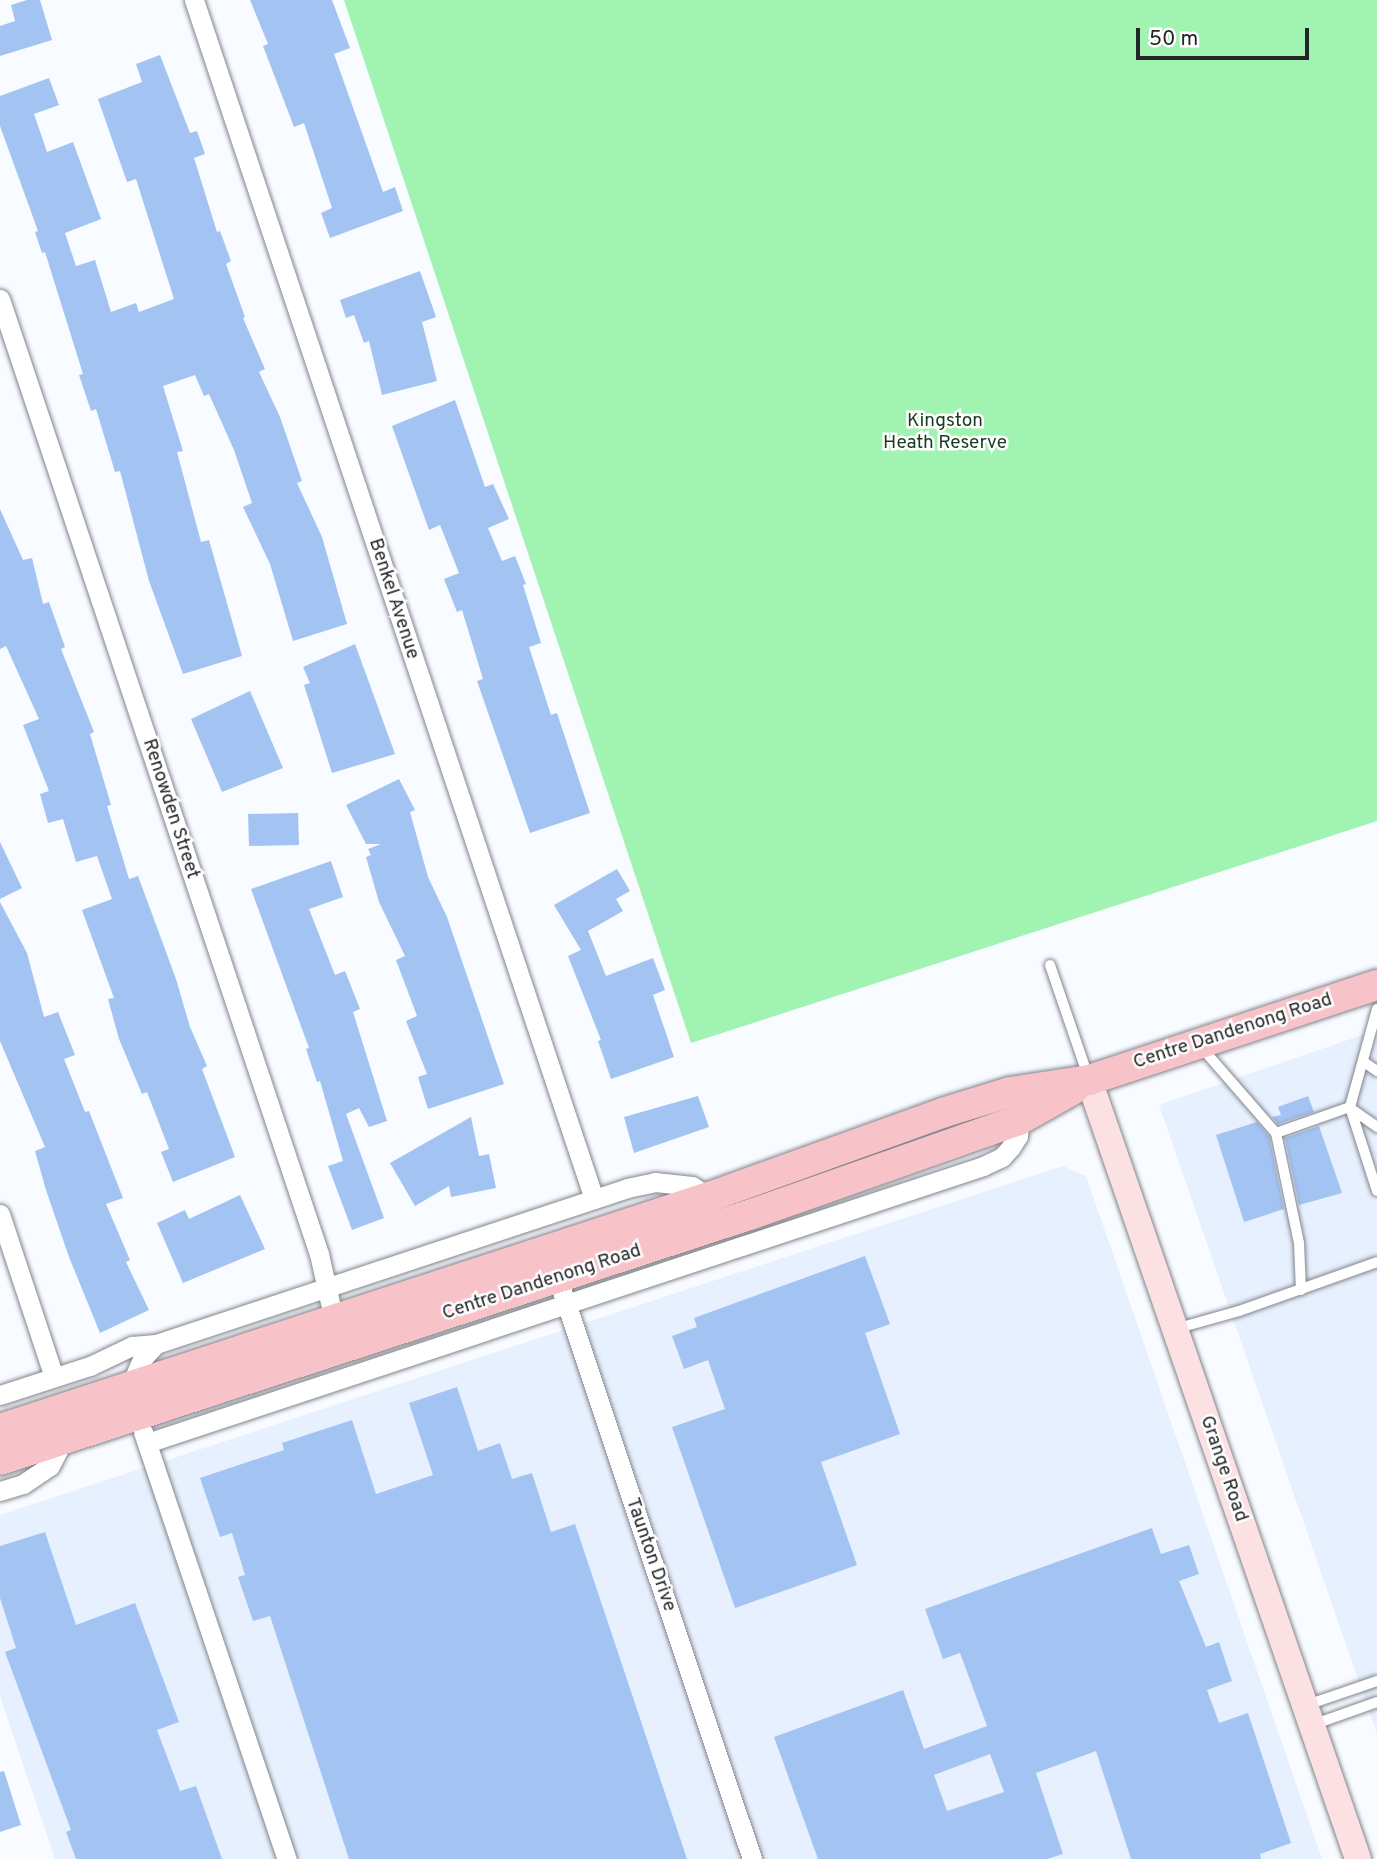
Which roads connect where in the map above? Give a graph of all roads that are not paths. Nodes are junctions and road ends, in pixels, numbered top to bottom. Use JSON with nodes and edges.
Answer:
{"nodes":[{"id":1,"x":194,"y":0,"type":"edge"},
{"id":2,"x":0,"y":299,"type":"edge"},
{"id":3,"x":1050,"y":965,"type":"dead end"},
{"id":4,"x":1377,"y":985,"type":"edge"},
{"id":5,"x":1377,"y":1009,"type":"edge"},
{"id":6,"x":1199,"y":1043,"type":"junction"},
{"id":7,"x":1364,"y":1062,"type":"junction"},
{"id":8,"x":1377,"y":1071,"type":"edge"},
{"id":9,"x":1089,"y":1080,"type":"junction"},
{"id":10,"x":1350,"y":1107,"type":"junction"},
{"id":11,"x":1377,"y":1127,"type":"edge"},
{"id":12,"x":1276,"y":1133,"type":"junction"},
{"id":13,"x":1377,"y":1191,"type":"edge"},
{"id":14,"x":709,"y":1197,"type":"junction"},
{"id":15,"x":594,"y":1199,"type":"junction"},
{"id":16,"x":0,"y":1214,"type":"edge"},
{"id":17,"x":548,"y":1250,"type":"junction"},
{"id":18,"x":1377,"y":1262,"type":"edge"},
{"id":19,"x":327,"y":1286,"type":"junction"},
{"id":20,"x":1301,"y":1290,"type":"junction"},
{"id":21,"x":562,"y":1291,"type":"junction"},
{"id":22,"x":334,"y":1320,"type":"junction"},
{"id":23,"x":1174,"y":1329,"type":"junction"},
{"id":24,"x":156,"y":1344,"type":"junction"},
{"id":25,"x":54,"y":1377,"type":"junction"},
{"id":26,"x":130,"y":1387,"type":"junction"},
{"id":27,"x":0,"y":1395,"type":"edge"},
{"id":28,"x":0,"y":1429,"type":"edge"},
{"id":29,"x":143,"y":1429,"type":"junction"},
{"id":30,"x":62,"y":1440,"type":"junction"},
{"id":31,"x":0,"y":1460,"type":"edge"},
{"id":32,"x":0,"y":1491,"type":"edge"},
{"id":33,"x":1377,"y":1681,"type":"edge"},
{"id":34,"x":1377,"y":1702,"type":"edge"},
{"id":35,"x":1310,"y":1715,"type":"junction"},
{"id":36,"x":287,"y":1859,"type":"edge"},
{"id":37,"x":752,"y":1859,"type":"edge"},
{"id":38,"x":1358,"y":1859,"type":"edge"}],
"edges":[{"from":1,"to":15,"type":"street","name":"Benkel Avenue"},
{"from":2,"to":19,"type":"street","name":"Renowden Street"},
{"from":3,"to":9,"type":"lane"},
{"from":4,"to":6,"type":"main road","name":"Centre Dandenong Road"},
{"from":5,"to":7,"type":"lane"},
{"from":6,"to":9,"type":"main road","name":"Centre Dandenong Road"},
{"from":6,"to":12,"type":"lane"},
{"from":7,"to":8,"type":"lane"},
{"from":7,"to":10,"type":"lane"},
{"from":9,"to":14,"type":"main road","name":"Centre Dandenong Road"},
{"from":9,"to":21,"type":"main road","name":"Centre Dandenong Road"},
{"from":9,"to":23,"type":"main road","name":"Grange Road"},
{"from":10,"to":11,"type":"lane"},
{"from":10,"to":12,"type":"lane"},
{"from":10,"to":13,"type":"lane"},
{"from":12,"to":20,"type":"lane"},
{"from":14,"to":15,"type":"street"},
{"from":14,"to":17,"type":"main road","name":"Centre Dandenong Road"},
{"from":15,"to":19,"type":"street"},
{"from":16,"to":25,"type":"street"},
{"from":17,"to":21,"type":"street","name":"Taunton Drive"},
{"from":17,"to":22,"type":"main road","name":"Centre Dandenong Road"},
{"from":18,"to":20,"type":"lane"},
{"from":19,"to":22,"type":"street","name":"Renowden Street"},
{"from":19,"to":24,"type":"street"},
{"from":20,"to":23,"type":"lane"},
{"from":21,"to":29,"type":"main road","name":"Centre Dandenong Road"},
{"from":21,"to":37,"type":"street","name":"Taunton Drive"},
{"from":22,"to":26,"type":"main road","name":"Centre Dandenong Road"},
{"from":23,"to":35,"type":"main road","name":"Grange Road"},
{"from":24,"to":25,"type":"street"},
{"from":24,"to":26,"type":"street"},
{"from":25,"to":27,"type":"street"},
{"from":26,"to":28,"type":"main road","name":"Centre Dandenong Road"},
{"from":26,"to":29,"type":"street"},
{"from":29,"to":30,"type":"main road","name":"Centre Dandenong Road"},
{"from":29,"to":36,"type":"street"},
{"from":30,"to":31,"type":"main road","name":"Centre Dandenong Road"},
{"from":30,"to":32,"type":"street"},
{"from":33,"to":35,"type":"lane"},
{"from":34,"to":35,"type":"lane"},
{"from":35,"to":38,"type":"main road","name":"Grange Road"}]}
